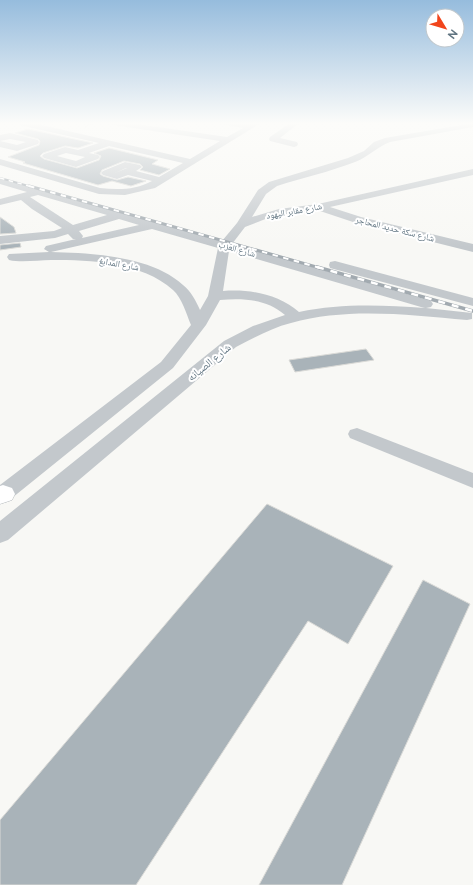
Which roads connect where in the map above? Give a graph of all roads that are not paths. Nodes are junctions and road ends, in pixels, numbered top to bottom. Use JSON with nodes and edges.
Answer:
{"nodes":[{"id":1,"x":8,"y":164,"type":"edge"},
{"id":2,"x":187,"y":164,"type":"edge"},
{"id":3,"x":337,"y":164,"type":"edge"},
{"id":4,"x":127,"y":172,"type":"dead end"},
{"id":5,"x":473,"y":172,"type":"edge"},
{"id":6,"x":160,"y":180,"type":"junction"},
{"id":7,"x":0,"y":181,"type":"edge"},
{"id":8,"x":38,"y":192,"type":"junction"},
{"id":9,"x":23,"y":196,"type":"junction"},
{"id":10,"x":0,"y":202,"type":"edge"},
{"id":11,"x":318,"y":207,"type":"junction"},
{"id":12,"x":117,"y":216,"type":"junction"},
{"id":13,"x":241,"y":225,"type":"junction"},
{"id":14,"x":150,"y":226,"type":"junction"},
{"id":15,"x":72,"y":230,"type":"junction"},
{"id":16,"x":0,"y":240,"type":"edge"},
{"id":17,"x":81,"y":242,"type":"junction"},
{"id":18,"x":227,"y":242,"type":"junction"},
{"id":19,"x":473,"y":248,"type":"edge"},
{"id":20,"x":6,"y":259,"type":"edge"},
{"id":21,"x":215,"y":296,"type":"junction"},
{"id":22,"x":471,"y":312,"type":"edge"},
{"id":23,"x":296,"y":316,"type":"junction"},
{"id":24,"x":199,"y":325,"type":"junction"},
{"id":25,"x":357,"y":434,"type":"dead end"},
{"id":26,"x":473,"y":481,"type":"edge"},
{"id":27,"x":1,"y":495,"type":"edge"},
{"id":28,"x":0,"y":534,"type":"edge"}],
"edges":[{"from":1,"to":6,"type":"street"},
{"from":2,"to":6,"type":"street"},
{"from":3,"to":13,"type":"street"},
{"from":4,"to":6,"type":"street"},
{"from":5,"to":11,"type":"street","name":"شارع مقابر اليهود"},
{"from":7,"to":8,"type":"street","name":"شارع العزب"},
{"from":8,"to":9,"type":"street"},
{"from":8,"to":12,"type":"street","name":"شارع العزب"},
{"from":9,"to":10,"type":"street"},
{"from":9,"to":15,"type":"street"},
{"from":11,"to":13,"type":"street","name":"شارع مقابر اليهود"},
{"from":11,"to":19,"type":"street","name":"شارع سكة حديد المحاجر"},
{"from":12,"to":14,"type":"street","name":"شارع العزب"},
{"from":12,"to":15,"type":"street"},
{"from":13,"to":18,"type":"street"},
{"from":14,"to":17,"type":"street","name":"شارع المدابغ"},
{"from":14,"to":18,"type":"street","name":"شارع العزب"},
{"from":15,"to":16,"type":"street"},
{"from":15,"to":17,"type":"street"},
{"from":17,"to":20,"type":"street","name":"شارع المدابغ"},
{"from":18,"to":21,"type":"street"},
{"from":18,"to":22,"type":"street","name":"شارع العزب"},
{"from":20,"to":24,"type":"street","name":"شارع المدابغ"},
{"from":21,"to":23,"type":"street"},
{"from":21,"to":24,"type":"street"},
{"from":22,"to":23,"type":"street","name":"شارع الصيانه"},
{"from":23,"to":28,"type":"street","name":"شارع الصيانه"},
{"from":24,"to":27,"type":"street"},
{"from":25,"to":26,"type":"street"}]}
